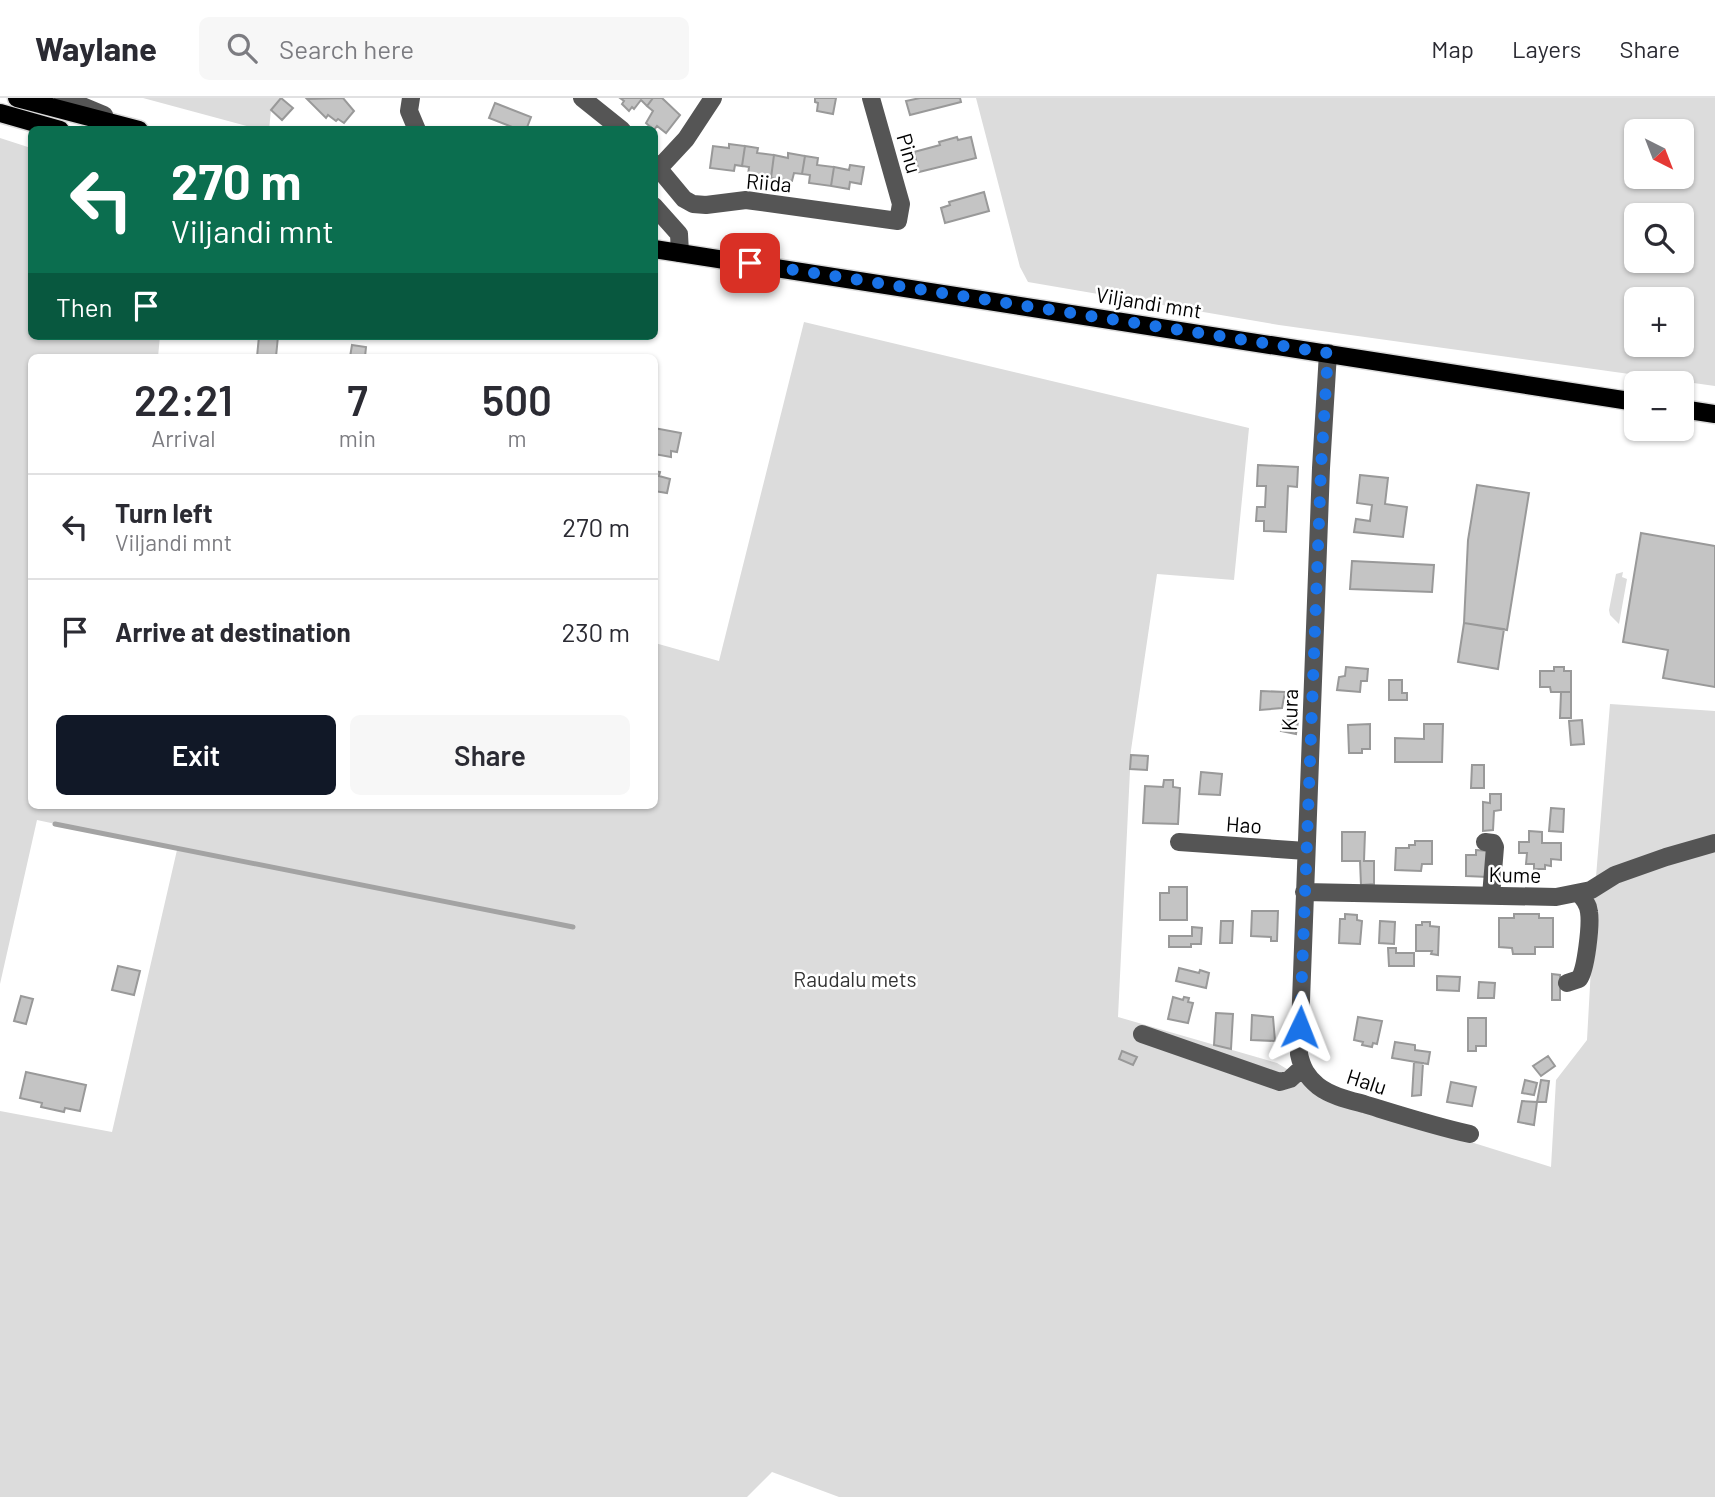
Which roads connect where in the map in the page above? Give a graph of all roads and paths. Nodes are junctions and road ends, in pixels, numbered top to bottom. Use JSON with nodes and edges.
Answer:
{"nodes":[{"id":1,"x":17,"y":98,"type":"edge"},
{"id":2,"x":63,"y":98,"type":"edge"},
{"id":3,"x":411,"y":98,"type":"edge"},
{"id":4,"x":582,"y":98,"type":"edge"},
{"id":5,"x":713,"y":98,"type":"edge"},
{"id":6,"x":871,"y":98,"type":"edge"},
{"id":7,"x":0,"y":113,"type":"edge"},
{"id":8,"x":46,"y":126,"type":"edge"},
{"id":9,"x":126,"y":126,"type":"edge"},
{"id":10,"x":131,"y":126,"type":"edge"},
{"id":11,"x":416,"y":126,"type":"edge"},
{"id":12,"x":617,"y":126,"type":"edge"},
{"id":13,"x":658,"y":164,"type":"edge"},
{"id":14,"x":658,"y":166,"type":"edge"},
{"id":15,"x":658,"y":210,"type":"edge"},
{"id":16,"x":898,"y":221,"type":"joint"},
{"id":17,"x":658,"y":250,"type":"edge"},
{"id":18,"x":680,"y":253,"type":"junction"},
{"id":19,"x":1328,"y":353,"type":"junction"},
{"id":20,"x":1624,"y":400,"type":"edge"},
{"id":21,"x":1694,"y":411,"type":"edge"},
{"id":22,"x":1715,"y":414,"type":"edge"},
{"id":23,"x":1179,"y":842,"type":"dead end"},
{"id":24,"x":1485,"y":842,"type":"dead end"},
{"id":25,"x":1715,"y":843,"type":"edge"},
{"id":26,"x":1306,"y":851,"type":"junction"},
{"id":27,"x":1304,"y":892,"type":"junction"},
{"id":28,"x":1578,"y":893,"type":"junction"},
{"id":29,"x":1491,"y":896,"type":"junction"},
{"id":30,"x":1567,"y":983,"type":"dead end"},
{"id":31,"x":1142,"y":1034,"type":"dead end"},
{"id":32,"x":1302,"y":1068,"type":"junction"},
{"id":33,"x":1471,"y":1133,"type":"dead end"}],
"edges":[{"from":1,"to":9,"type":"main road"},
{"from":2,"to":10,"type":"street"},
{"from":3,"to":11,"type":"street"},
{"from":4,"to":12,"type":"street"},
{"from":5,"to":13,"type":"street"},
{"from":6,"to":16,"type":"street","name":"Pinu"},
{"from":7,"to":8,"type":"main road"},
{"from":14,"to":16,"type":"street","name":"Riida"},
{"from":15,"to":18,"type":"street"},
{"from":17,"to":18,"type":"main road","name":"Viljandi mnt"},
{"from":18,"to":19,"type":"main road","name":"Viljandi mnt"},
{"from":19,"to":20,"type":"main road","name":"Viljandi mnt"},
{"from":19,"to":26,"type":"street","name":"Kura"},
{"from":21,"to":22,"type":"main road"},
{"from":23,"to":26,"type":"street","name":"Hao"},
{"from":24,"to":29,"type":"street"},
{"from":25,"to":28,"type":"street","name":"Kume"},
{"from":26,"to":27,"type":"street","name":"Kura"},
{"from":27,"to":29,"type":"street","name":"Kume"},
{"from":27,"to":32,"type":"street","name":"Kura"},
{"from":28,"to":29,"type":"street","name":"Kume"},
{"from":28,"to":30,"type":"street"},
{"from":31,"to":32,"type":"street"},
{"from":32,"to":33,"type":"street","name":"Halu"}]}
